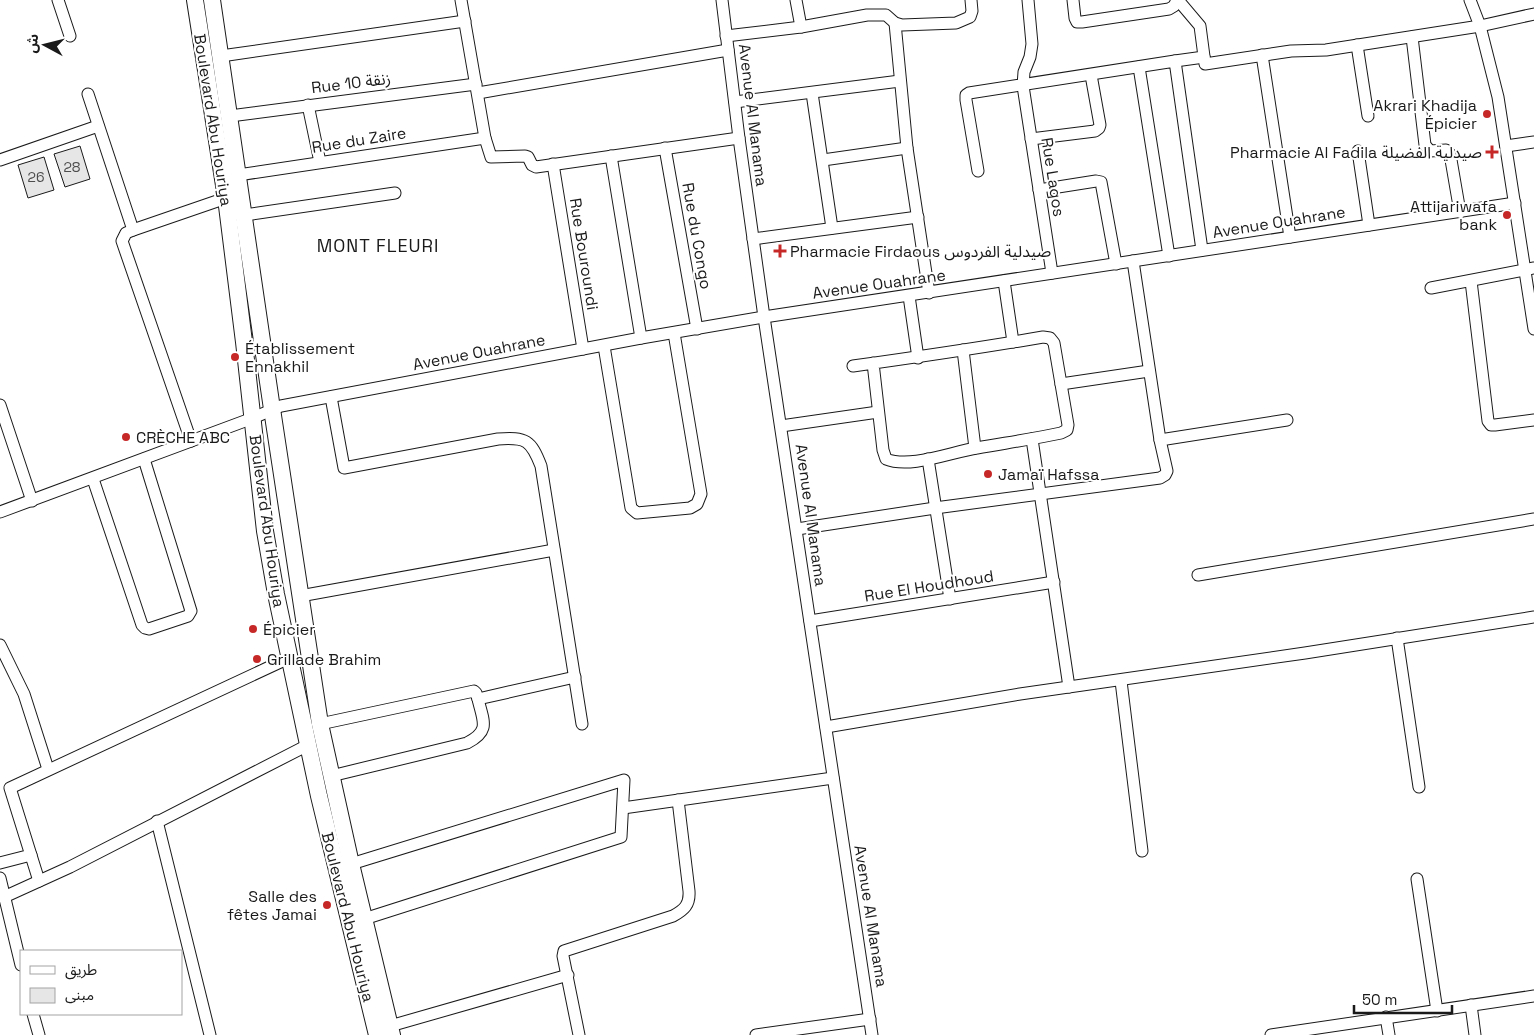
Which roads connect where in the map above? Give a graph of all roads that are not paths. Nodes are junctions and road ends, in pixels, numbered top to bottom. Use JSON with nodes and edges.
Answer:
{"nodes":[{"id":1,"x":58,"y":0,"type":"edge"},
{"id":2,"x":195,"y":0,"type":"edge"},
{"id":3,"x":213,"y":0,"type":"edge"},
{"id":4,"x":461,"y":0,"type":"edge"},
{"id":5,"x":722,"y":0,"type":"edge"},
{"id":6,"x":796,"y":0,"type":"edge"},
{"id":7,"x":971,"y":0,"type":"edge"},
{"id":8,"x":1028,"y":0,"type":"edge"},
{"id":9,"x":1073,"y":0,"type":"edge"},
{"id":10,"x":1177,"y":0,"type":"edge"},
{"id":11,"x":1470,"y":0,"type":"edge"},
{"id":12,"x":1534,"y":14,"type":"edge"},
{"id":13,"x":465,"y":21,"type":"junction"},
{"id":14,"x":895,"y":23,"type":"junction"},
{"id":15,"x":1480,"y":26,"type":"junction"},
{"id":16,"x":801,"y":27,"type":"junction"},
{"id":17,"x":70,"y":36,"type":"dead end"},
{"id":18,"x":726,"y":36,"type":"junction"},
{"id":19,"x":1412,"y":37,"type":"junction"},
{"id":20,"x":1358,"y":46,"type":"junction"},
{"id":21,"x":728,"y":50,"type":"junction"},
{"id":22,"x":1262,"y":55,"type":"junction"},
{"id":23,"x":220,"y":56,"type":"junction"},
{"id":24,"x":1204,"y":57,"type":"junction"},
{"id":25,"x":1175,"y":61,"type":"junction"},
{"id":26,"x":1140,"y":67,"type":"junction"},
{"id":27,"x":1091,"y":75,"type":"junction"},
{"id":28,"x":900,"y":82,"type":"junction"},
{"id":29,"x":1023,"y":86,"type":"junction"},
{"id":30,"x":477,"y":88,"type":"junction"},
{"id":31,"x":812,"y":93,"type":"junction"},
{"id":32,"x":88,"y":94,"type":"dead end"},
{"id":33,"x":735,"y":102,"type":"junction"},
{"id":34,"x":308,"y":105,"type":"junction"},
{"id":35,"x":230,"y":116,"type":"junction"},
{"id":36,"x":1368,"y":116,"type":"dead end"},
{"id":37,"x":98,"y":126,"type":"junction"},
{"id":38,"x":485,"y":138,"type":"junction"},
{"id":39,"x":738,"y":138,"type":"junction"},
{"id":40,"x":1031,"y":139,"type":"junction"},
{"id":41,"x":1534,"y":142,"type":"edge"},
{"id":42,"x":1506,"y":146,"type":"junction"},
{"id":43,"x":665,"y":148,"type":"junction"},
{"id":44,"x":907,"y":148,"type":"junction"},
{"id":45,"x":1358,"y":151,"type":"dead end"},
{"id":46,"x":611,"y":156,"type":"junction"},
{"id":47,"x":0,"y":160,"type":"edge"},
{"id":48,"x":823,"y":160,"type":"junction"},
{"id":49,"x":320,"y":162,"type":"junction"},
{"id":50,"x":553,"y":164,"type":"junction"},
{"id":51,"x":978,"y":171,"type":"dead end"},
{"id":52,"x":238,"y":175,"type":"junction"},
{"id":53,"x":1039,"y":190,"type":"junction"},
{"id":54,"x":395,"y":193,"type":"dead end"},
{"id":55,"x":226,"y":198,"type":"junction"},
{"id":56,"x":1515,"y":203,"type":"junction"},
{"id":57,"x":1460,"y":212,"type":"junction"},
{"id":58,"x":244,"y":215,"type":"junction"},
{"id":59,"x":918,"y":217,"type":"junction"},
{"id":60,"x":1369,"y":225,"type":"junction"},
{"id":61,"x":832,"y":228,"type":"junction"},
{"id":62,"x":133,"y":230,"type":"junction"},
{"id":63,"x":1290,"y":237,"type":"junction"},
{"id":64,"x":753,"y":239,"type":"junction"},
{"id":65,"x":1202,"y":250,"type":"junction"},
{"id":66,"x":1169,"y":256,"type":"junction"},
{"id":67,"x":1132,"y":261,"type":"junction"},
{"id":68,"x":1116,"y":264,"type":"junction"},
{"id":69,"x":1530,"y":269,"type":"edge"},
{"id":70,"x":1052,"y":274,"type":"junction"},
{"id":71,"x":1004,"y":281,"type":"junction"},
{"id":72,"x":1471,"y":281,"type":"junction"},
{"id":73,"x":1431,"y":288,"type":"dead end"},
{"id":74,"x":929,"y":293,"type":"junction"},
{"id":75,"x":909,"y":296,"type":"junction"},
{"id":76,"x":764,"y":317,"type":"junction"},
{"id":77,"x":698,"y":329,"type":"junction"},
{"id":78,"x":1534,"y":329,"type":"edge"},
{"id":79,"x":674,"y":332,"type":"junction"},
{"id":80,"x":261,"y":338,"type":"junction"},
{"id":81,"x":641,"y":338,"type":"junction"},
{"id":82,"x":244,"y":342,"type":"junction"},
{"id":83,"x":1014,"y":342,"type":"junction"},
{"id":84,"x":604,"y":346,"type":"junction"},
{"id":85,"x":583,"y":350,"type":"junction"},
{"id":86,"x":963,"y":350,"type":"junction"},
{"id":87,"x":918,"y":358,"type":"junction"},
{"id":88,"x":873,"y":364,"type":"junction"},
{"id":89,"x":853,"y":366,"type":"dead end"},
{"id":90,"x":1149,"y":371,"type":"junction"},
{"id":91,"x":1061,"y":384,"type":"junction"},
{"id":92,"x":331,"y":397,"type":"junction"},
{"id":93,"x":0,"y":405,"type":"edge"},
{"id":94,"x":272,"y":409,"type":"junction"},
{"id":95,"x":878,"y":412,"type":"junction"},
{"id":96,"x":253,"y":418,"type":"junction"},
{"id":97,"x":1287,"y":420,"type":"dead end"},
{"id":98,"x":1534,"y":420,"type":"edge"},
{"id":99,"x":781,"y":426,"type":"junction"},
{"id":100,"x":1032,"y":439,"type":"junction"},
{"id":101,"x":1160,"y":440,"type":"junction"},
{"id":102,"x":191,"y":441,"type":"junction"},
{"id":103,"x":975,"y":448,"type":"junction"},
{"id":104,"x":144,"y":459,"type":"junction"},
{"id":105,"x":928,"y":459,"type":"junction"},
{"id":106,"x":93,"y":479,"type":"junction"},
{"id":107,"x":1040,"y":493,"type":"junction"},
{"id":108,"x":32,"y":501,"type":"junction"},
{"id":109,"x":935,"y":508,"type":"junction"},
{"id":110,"x":0,"y":512,"type":"edge"},
{"id":111,"x":1534,"y":518,"type":"edge"},
{"id":112,"x":797,"y":530,"type":"junction"},
{"id":113,"x":554,"y":550,"type":"junction"},
{"id":114,"x":1198,"y":575,"type":"dead end"},
{"id":115,"x":1054,"y":582,"type":"junction"},
{"id":116,"x":300,"y":596,"type":"junction"},
{"id":117,"x":950,"y":599,"type":"junction"},
{"id":118,"x":1534,"y":616,"type":"edge"},
{"id":119,"x":810,"y":622,"type":"junction"},
{"id":120,"x":1397,"y":638,"type":"junction"},
{"id":121,"x":0,"y":645,"type":"edge"},
{"id":122,"x":290,"y":657,"type":"junction"},
{"id":123,"x":575,"y":677,"type":"junction"},
{"id":124,"x":1121,"y":681,"type":"junction"},
{"id":125,"x":1069,"y":687,"type":"junction"},
{"id":126,"x":478,"y":699,"type":"junction"},
{"id":127,"x":320,"y":724,"type":"junction"},
{"id":128,"x":582,"y":724,"type":"dead end"},
{"id":129,"x":826,"y":727,"type":"junction"},
{"id":130,"x":308,"y":744,"type":"junction"},
{"id":131,"x":48,"y":769,"type":"junction"},
{"id":132,"x":331,"y":776,"type":"junction"},
{"id":133,"x":833,"y":778,"type":"junction"},
{"id":134,"x":1419,"y":786,"type":"dead end"},
{"id":135,"x":678,"y":800,"type":"junction"},
{"id":136,"x":623,"y":808,"type":"junction"},
{"id":137,"x":157,"y":821,"type":"junction"},
{"id":138,"x":1142,"y":851,"type":"dead end"},
{"id":139,"x":31,"y":855,"type":"junction"},
{"id":140,"x":0,"y":863,"type":"edge"},
{"id":141,"x":351,"y":864,"type":"junction"},
{"id":142,"x":0,"y":878,"type":"edge"},
{"id":143,"x":1417,"y":879,"type":"dead end"},
{"id":144,"x":39,"y":881,"type":"junction"},
{"id":145,"x":4,"y":897,"type":"junction"},
{"id":146,"x":364,"y":919,"type":"junction"},
{"id":147,"x":20,"y":961,"type":"edge"},
{"id":148,"x":568,"y":975,"type":"junction"},
{"id":149,"x":1534,"y":996,"type":"edge"},
{"id":150,"x":1470,"y":1005,"type":"junction"},
{"id":151,"x":1437,"y":1011,"type":"junction"},
{"id":152,"x":33,"y":1015,"type":"edge"},
{"id":153,"x":1386,"y":1017,"type":"junction"},
{"id":154,"x":870,"y":1019,"type":"junction"},
{"id":155,"x":386,"y":1032,"type":"edge"},
{"id":156,"x":1313,"y":1032,"type":"edge"},
{"id":157,"x":39,"y":1035,"type":"edge"},
{"id":158,"x":210,"y":1035,"type":"edge"},
{"id":159,"x":579,"y":1035,"type":"edge"},
{"id":160,"x":756,"y":1035,"type":"edge"},
{"id":161,"x":872,"y":1035,"type":"edge"},
{"id":162,"x":1271,"y":1035,"type":"edge"},
{"id":163,"x":1389,"y":1035,"type":"edge"},
{"id":164,"x":1475,"y":1035,"type":"edge"}],
"edges":[{"from":1,"to":17,"type":"street"},
{"from":2,"to":55,"type":"main road","name":"Boulevard Abu Houriya"},
{"from":3,"to":23,"type":"main road","name":"Boulevard Abu Houriya"},
{"from":4,"to":13,"type":"street"},
{"from":5,"to":18,"type":"street","name":"Avenue Al Manama"},
{"from":6,"to":16,"type":"street"},
{"from":7,"to":14,"type":"street"},
{"from":8,"to":29,"type":"street","name":"Rue Lagos"},
{"from":9,"to":10,"type":"street"},
{"from":10,"to":24,"type":"street"},
{"from":11,"to":15,"type":"street"},
{"from":12,"to":15,"type":"street"},
{"from":13,"to":23,"type":"street"},
{"from":13,"to":30,"type":"street"},
{"from":14,"to":16,"type":"street"},
{"from":14,"to":28,"type":"street"},
{"from":15,"to":19,"type":"street"},
{"from":15,"to":42,"type":"street"},
{"from":16,"to":18,"type":"street"},
{"from":18,"to":21,"type":"street","name":"Avenue Al Manama"},
{"from":19,"to":20,"type":"street"},
{"from":19,"to":57,"type":"street"},
{"from":20,"to":22,"type":"street"},
{"from":20,"to":36,"type":"street"},
{"from":21,"to":30,"type":"street","name":"Rue 10 زنقة"},
{"from":21,"to":33,"type":"street","name":"Avenue Al Manama"},
{"from":22,"to":24,"type":"street"},
{"from":22,"to":63,"type":"street"},
{"from":23,"to":35,"type":"main road","name":"Boulevard Abu Houriya"},
{"from":24,"to":25,"type":"street"},
{"from":25,"to":26,"type":"street"},
{"from":25,"to":65,"type":"street"},
{"from":26,"to":27,"type":"street"},
{"from":26,"to":66,"type":"street"},
{"from":27,"to":29,"type":"street"},
{"from":27,"to":40,"type":"street"},
{"from":28,"to":31,"type":"street"},
{"from":28,"to":44,"type":"street"},
{"from":29,"to":40,"type":"street","name":"Rue Lagos"},
{"from":29,"to":51,"type":"street"},
{"from":30,"to":34,"type":"street","name":"Rue 10 زنقة"},
{"from":30,"to":38,"type":"street"},
{"from":31,"to":33,"type":"street"},
{"from":31,"to":48,"type":"street"},
{"from":32,"to":37,"type":"street"},
{"from":33,"to":39,"type":"street","name":"Avenue Al Manama"},
{"from":34,"to":35,"type":"street","name":"Rue 10 زنقة"},
{"from":34,"to":49,"type":"street"},
{"from":35,"to":52,"type":"main road","name":"Boulevard Abu Houriya"},
{"from":37,"to":47,"type":"street"},
{"from":37,"to":62,"type":"street"},
{"from":38,"to":49,"type":"street","name":"Rue du Zaire"},
{"from":38,"to":50,"type":"street"},
{"from":39,"to":43,"type":"street"},
{"from":39,"to":64,"type":"street","name":"Avenue Al Manama"},
{"from":40,"to":53,"type":"street","name":"Rue Lagos"},
{"from":41,"to":42,"type":"street"},
{"from":42,"to":56,"type":"street"},
{"from":43,"to":46,"type":"street"},
{"from":43,"to":77,"type":"street","name":"Rue du Congo"},
{"from":44,"to":48,"type":"street"},
{"from":44,"to":59,"type":"street"},
{"from":45,"to":60,"type":"street"},
{"from":46,"to":50,"type":"street"},
{"from":46,"to":81,"type":"street"},
{"from":48,"to":61,"type":"street"},
{"from":49,"to":52,"type":"street","name":"Rue du Zaire"},
{"from":50,"to":85,"type":"street","name":"Rue Bouroundi"},
{"from":52,"to":58,"type":"main road","name":"Boulevard Abu Houriya"},
{"from":53,"to":68,"type":"street"},
{"from":53,"to":70,"type":"street","name":"Rue Lagos"},
{"from":54,"to":58,"type":"street"},
{"from":55,"to":62,"type":"street"},
{"from":55,"to":82,"type":"main road","name":"Boulevard Abu Houriya"},
{"from":56,"to":57,"type":"street","name":"Avenue Ouahrane"},
{"from":56,"to":69,"type":"street"},
{"from":57,"to":60,"type":"street","name":"Avenue Ouahrane"},
{"from":58,"to":80,"type":"main road","name":"Boulevard Abu Houriya"},
{"from":59,"to":61,"type":"street"},
{"from":59,"to":74,"type":"street"},
{"from":60,"to":63,"type":"street","name":"Avenue Ouahrane"},
{"from":61,"to":64,"type":"street"},
{"from":62,"to":102,"type":"street"},
{"from":63,"to":65,"type":"street","name":"Avenue Ouahrane"},
{"from":64,"to":76,"type":"street","name":"Avenue Al Manama"},
{"from":65,"to":66,"type":"street","name":"Avenue Ouahrane"},
{"from":66,"to":67,"type":"street","name":"Avenue Ouahrane"},
{"from":67,"to":68,"type":"street","name":"Avenue Ouahrane"},
{"from":67,"to":90,"type":"street"},
{"from":68,"to":70,"type":"street","name":"Avenue Ouahrane"},
{"from":69,"to":72,"type":"street"},
{"from":69,"to":78,"type":"street"},
{"from":70,"to":71,"type":"street","name":"Avenue Ouahrane"},
{"from":71,"to":74,"type":"street","name":"Avenue Ouahrane"},
{"from":71,"to":83,"type":"street"},
{"from":72,"to":73,"type":"street"},
{"from":72,"to":98,"type":"street"},
{"from":74,"to":75,"type":"street","name":"Avenue Ouahrane"},
{"from":75,"to":76,"type":"street","name":"Avenue Ouahrane"},
{"from":75,"to":87,"type":"street"},
{"from":76,"to":77,"type":"street","name":"Avenue Ouahrane"},
{"from":76,"to":99,"type":"street","name":"Avenue Al Manama"},
{"from":77,"to":79,"type":"street","name":"Avenue Ouahrane"},
{"from":79,"to":81,"type":"street","name":"Avenue Ouahrane"},
{"from":79,"to":84,"type":"street"},
{"from":80,"to":82,"type":"main road"},
{"from":80,"to":94,"type":"main road","name":"Boulevard Abu Houriya"},
{"from":81,"to":84,"type":"street","name":"Avenue Ouahrane"},
{"from":82,"to":96,"type":"main road","name":"Boulevard Abu Houriya"},
{"from":83,"to":86,"type":"street"},
{"from":83,"to":91,"type":"street"},
{"from":84,"to":85,"type":"street","name":"Avenue Ouahrane"},
{"from":85,"to":92,"type":"street","name":"Avenue Ouahrane"},
{"from":86,"to":87,"type":"street"},
{"from":86,"to":103,"type":"street"},
{"from":87,"to":88,"type":"street"},
{"from":88,"to":89,"type":"street"},
{"from":88,"to":95,"type":"street"},
{"from":90,"to":91,"type":"street"},
{"from":90,"to":101,"type":"street"},
{"from":91,"to":100,"type":"street"},
{"from":92,"to":94,"type":"street","name":"Avenue Ouahrane"},
{"from":92,"to":113,"type":"street"},
{"from":93,"to":108,"type":"street"},
{"from":94,"to":96,"type":"street","name":"Avenue Ouahrane"},
{"from":94,"to":116,"type":"main road","name":"Boulevard Abu Houriya"},
{"from":95,"to":99,"type":"street"},
{"from":95,"to":105,"type":"street"},
{"from":96,"to":102,"type":"street","name":"Avenue Ouahrane"},
{"from":96,"to":122,"type":"main road","name":"Boulevard Abu Houriya"},
{"from":97,"to":101,"type":"street"},
{"from":99,"to":112,"type":"street","name":"Avenue Al Manama"},
{"from":100,"to":103,"type":"street"},
{"from":100,"to":107,"type":"street"},
{"from":101,"to":107,"type":"street"},
{"from":102,"to":104,"type":"street","name":"Avenue Ouahrane"},
{"from":103,"to":105,"type":"street"},
{"from":104,"to":106,"type":"street","name":"Avenue Ouahrane"},
{"from":104,"to":106,"type":"street"},
{"from":105,"to":109,"type":"street"},
{"from":106,"to":108,"type":"street","name":"Avenue Ouahrane"},
{"from":107,"to":109,"type":"street"},
{"from":107,"to":115,"type":"street"},
{"from":108,"to":110,"type":"street","name":"Avenue Ouahrane"},
{"from":109,"to":112,"type":"street"},
{"from":109,"to":117,"type":"street"},
{"from":111,"to":114,"type":"street"},
{"from":112,"to":119,"type":"street","name":"Avenue Al Manama"},
{"from":113,"to":116,"type":"street"},
{"from":113,"to":123,"type":"street"},
{"from":115,"to":117,"type":"street","name":"Rue El Houdhoud"},
{"from":115,"to":125,"type":"street"},
{"from":116,"to":127,"type":"main road","name":"Boulevard Abu Houriya"},
{"from":117,"to":119,"type":"street","name":"Rue El Houdhoud"},
{"from":118,"to":120,"type":"street"},
{"from":119,"to":129,"type":"street","name":"Avenue Al Manama"},
{"from":120,"to":124,"type":"street"},
{"from":120,"to":134,"type":"street"},
{"from":121,"to":131,"type":"street"},
{"from":122,"to":130,"type":"main road","name":"Boulevard Abu Houriya"},
{"from":122,"to":131,"type":"street"},
{"from":123,"to":126,"type":"street"},
{"from":123,"to":128,"type":"street"},
{"from":124,"to":125,"type":"street"},
{"from":124,"to":138,"type":"street"},
{"from":125,"to":129,"type":"street"},
{"from":126,"to":127,"type":"street"},
{"from":126,"to":132,"type":"street"},
{"from":127,"to":132,"type":"main road","name":"Boulevard Abu Houriya"},
{"from":129,"to":133,"type":"street","name":"Avenue Al Manama"},
{"from":130,"to":137,"type":"street"},
{"from":130,"to":155,"type":"main road","name":"Boulevard Abu Houriya"},
{"from":131,"to":139,"type":"street"},
{"from":132,"to":141,"type":"main road","name":"Boulevard Abu Houriya"},
{"from":133,"to":135,"type":"street"},
{"from":133,"to":154,"type":"street","name":"Avenue Al Manama"},
{"from":135,"to":136,"type":"street"},
{"from":135,"to":148,"type":"street"},
{"from":136,"to":141,"type":"street"},
{"from":136,"to":146,"type":"street"},
{"from":137,"to":144,"type":"street"},
{"from":137,"to":158,"type":"street"},
{"from":139,"to":140,"type":"street"},
{"from":139,"to":144,"type":"street"},
{"from":141,"to":146,"type":"main road","name":"Boulevard Abu Houriya"},
{"from":142,"to":145,"type":"street"},
{"from":143,"to":151,"type":"street"},
{"from":144,"to":145,"type":"street"},
{"from":145,"to":147,"type":"street"},
{"from":146,"to":155,"type":"main road","name":"Boulevard Abu Houriya"},
{"from":148,"to":155,"type":"street"},
{"from":148,"to":159,"type":"street"},
{"from":149,"to":150,"type":"street"},
{"from":150,"to":151,"type":"street"},
{"from":150,"to":164,"type":"street"},
{"from":151,"to":153,"type":"street"},
{"from":152,"to":157,"type":"street"},
{"from":153,"to":156,"type":"street"},
{"from":153,"to":163,"type":"street"},
{"from":154,"to":160,"type":"street"},
{"from":154,"to":161,"type":"street","name":"Avenue Al Manama"},
{"from":156,"to":162,"type":"street"}]}
